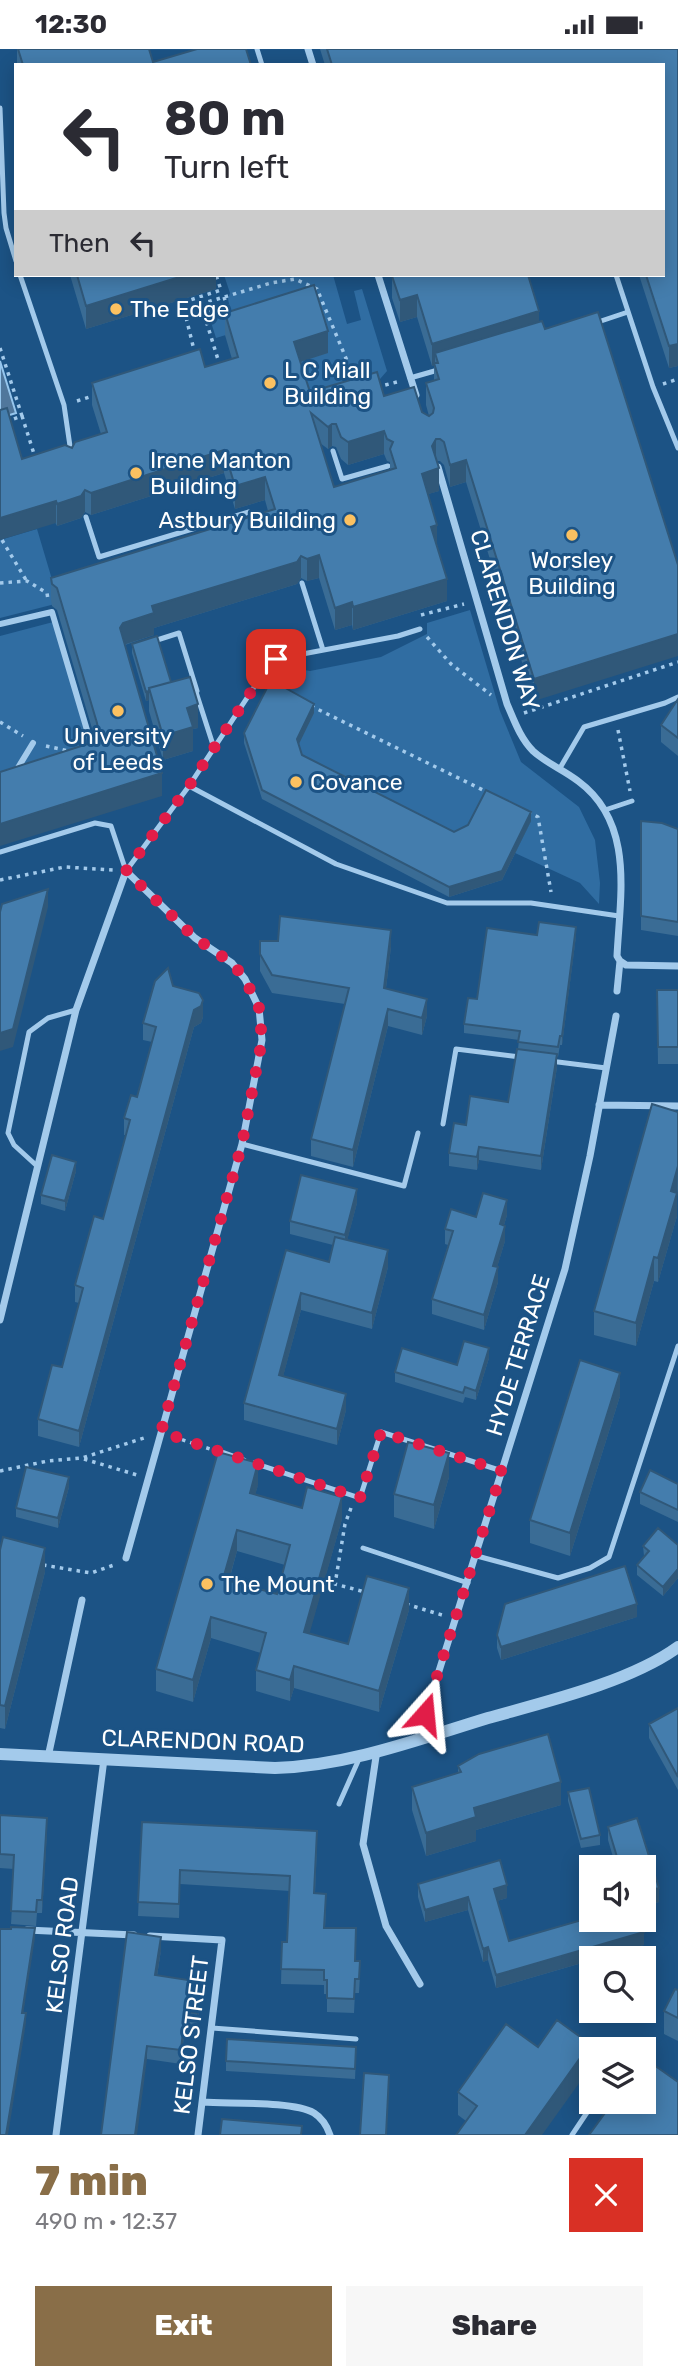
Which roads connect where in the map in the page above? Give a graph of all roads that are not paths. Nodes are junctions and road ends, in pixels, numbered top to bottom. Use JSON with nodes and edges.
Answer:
{"nodes":[{"id":1,"x":0,"y":108,"type":"edge"},
{"id":2,"x":14,"y":254,"type":"edge"},
{"id":3,"x":21,"y":277,"type":"edge"},
{"id":4,"x":380,"y":277,"type":"edge"},
{"id":5,"x":617,"y":277,"type":"edge"},
{"id":6,"x":628,"y":312,"type":"junction"},
{"id":7,"x":593,"y":323,"type":"edge"},
{"id":8,"x":443,"y":368,"type":"edge"},
{"id":9,"x":411,"y":378,"type":"junction"},
{"id":10,"x":419,"y":404,"type":"edge"},
{"id":11,"x":678,"y":448,"type":"edge"},
{"id":12,"x":333,"y":451,"type":"dead end"},
{"id":13,"x":71,"y":459,"type":"edge"},
{"id":14,"x":388,"y":466,"type":"edge"},
{"id":15,"x":438,"y":467,"type":"edge"},
{"id":16,"x":249,"y":512,"type":"dead end"},
{"id":17,"x":86,"y":517,"type":"edge"},
{"id":18,"x":302,"y":583,"type":"edge"},
{"id":19,"x":0,"y":624,"type":"edge"},
{"id":20,"x":420,"y":628,"type":"road end"},
{"id":21,"x":146,"y":643,"type":"edge"},
{"id":22,"x":323,"y":650,"type":"junction"},
{"id":23,"x":197,"y":691,"type":"junction"},
{"id":24,"x":186,"y":695,"type":"edge"},
{"id":25,"x":678,"y":697,"type":"edge"},
{"id":26,"x":33,"y":743,"type":"dead end"},
{"id":27,"x":214,"y":748,"type":"junction"},
{"id":28,"x":88,"y":756,"type":"edge"},
{"id":29,"x":560,"y":768,"type":"junction"},
{"id":30,"x":14,"y":775,"type":"edge"},
{"id":31,"x":189,"y":786,"type":"junction"},
{"id":32,"x":632,"y":801,"type":"road end"},
{"id":33,"x":605,"y":810,"type":"junction"},
{"id":34,"x":0,"y":852,"type":"edge"},
{"id":35,"x":126,"y":871,"type":"junction"},
{"id":36,"x":619,"y":916,"type":"junction"},
{"id":37,"x":620,"y":961,"type":"junction"},
{"id":38,"x":678,"y":966,"type":"edge"},
{"id":39,"x":617,"y":991,"type":"dead end"},
{"id":40,"x":76,"y":1010,"type":"junction"},
{"id":41,"x":616,"y":1016,"type":"dead end"},
{"id":42,"x":524,"y":1058,"type":"edge"},
{"id":43,"x":538,"y":1060,"type":"edge"},
{"id":44,"x":606,"y":1069,"type":"junction"},
{"id":45,"x":599,"y":1105,"type":"junction"},
{"id":46,"x":678,"y":1106,"type":"edge"},
{"id":47,"x":443,"y":1124,"type":"dead end"},
{"id":48,"x":418,"y":1133,"type":"dead end"},
{"id":49,"x":242,"y":1144,"type":"junction"},
{"id":50,"x":37,"y":1167,"type":"junction"},
{"id":51,"x":3,"y":1288,"type":"edge"},
{"id":52,"x":0,"y":1320,"type":"edge"},
{"id":53,"x":678,"y":1346,"type":"edge"},
{"id":54,"x":222,"y":1452,"type":"edge"},
{"id":55,"x":502,"y":1471,"type":"junction"},
{"id":56,"x":363,"y":1548,"type":"dead end"},
{"id":57,"x":477,"y":1556,"type":"junction"},
{"id":58,"x":126,"y":1558,"type":"road end"},
{"id":59,"x":468,"y":1583,"type":"junction"},
{"id":60,"x":82,"y":1600,"type":"dead end"},
{"id":61,"x":678,"y":1647,"type":"edge"},
{"id":62,"x":418,"y":1738,"type":"junction"},
{"id":63,"x":377,"y":1750,"type":"junction"},
{"id":64,"x":0,"y":1754,"type":"edge"},
{"id":65,"x":360,"y":1756,"type":"junction"},
{"id":66,"x":48,"y":1757,"type":"junction"},
{"id":67,"x":104,"y":1759,"type":"junction"},
{"id":68,"x":339,"y":1804,"type":"dead end"},
{"id":69,"x":14,"y":1930,"type":"edge"},
{"id":70,"x":83,"y":1932,"type":"junction"},
{"id":71,"x":419,"y":1983,"type":"dead end"},
{"id":72,"x":212,"y":2028,"type":"junction"},
{"id":73,"x":356,"y":2039,"type":"dead end"},
{"id":74,"x":203,"y":2102,"type":"junction"},
{"id":75,"x":586,"y":2114,"type":"edge"},
{"id":76,"x":57,"y":2135,"type":"edge"},
{"id":77,"x":198,"y":2135,"type":"edge"},
{"id":78,"x":330,"y":2135,"type":"edge"},
{"id":79,"x":572,"y":2135,"type":"edge"}],
"edges":[{"from":1,"to":2,"type":"lane"},
{"from":3,"to":13,"type":"lane"},
{"from":4,"to":9,"type":"street"},
{"from":5,"to":6,"type":"lane"},
{"from":6,"to":7,"type":"lane"},
{"from":6,"to":11,"type":"lane"},
{"from":8,"to":9,"type":"lane"},
{"from":9,"to":10,"type":"street"},
{"from":12,"to":14,"type":"lane"},
{"from":15,"to":29,"type":"street","name":"CLARENDON WAY"},
{"from":16,"to":17,"type":"lane"},
{"from":18,"to":22,"type":"lane"},
{"from":19,"to":28,"type":"street"},
{"from":20,"to":22,"type":"lane"},
{"from":21,"to":23,"type":"lane"},
{"from":22,"to":27,"type":"lane"},
{"from":23,"to":24,"type":"lane"},
{"from":23,"to":27,"type":"lane"},
{"from":25,"to":29,"type":"lane"},
{"from":26,"to":30,"type":"street"},
{"from":27,"to":31,"type":"lane"},
{"from":29,"to":33,"type":"street"},
{"from":31,"to":35,"type":"lane"},
{"from":31,"to":36,"type":"lane"},
{"from":32,"to":33,"type":"lane"},
{"from":33,"to":36,"type":"street"},
{"from":34,"to":35,"type":"lane"},
{"from":35,"to":40,"type":"street"},
{"from":35,"to":49,"type":"street"},
{"from":36,"to":37,"type":"street"},
{"from":37,"to":38,"type":"street"},
{"from":37,"to":39,"type":"street"},
{"from":40,"to":50,"type":"street"},
{"from":40,"to":50,"type":"lane"},
{"from":41,"to":44,"type":"street","name":"HYDE TERRACE"},
{"from":42,"to":47,"type":"lane"},
{"from":43,"to":44,"type":"lane"},
{"from":44,"to":45,"type":"street","name":"HYDE TERRACE"},
{"from":45,"to":46,"type":"street"},
{"from":45,"to":55,"type":"street","name":"HYDE TERRACE"},
{"from":48,"to":49,"type":"lane"},
{"from":49,"to":58,"type":"street"},
{"from":50,"to":51,"type":"street"},
{"from":51,"to":52,"type":"street"},
{"from":53,"to":57,"type":"lane"},
{"from":54,"to":55,"type":"lane"},
{"from":55,"to":57,"type":"street","name":"HYDE TERRACE"},
{"from":56,"to":59,"type":"lane"},
{"from":57,"to":59,"type":"street","name":"HYDE TERRACE"},
{"from":59,"to":62,"type":"street","name":"HYDE TERRACE"},
{"from":60,"to":66,"type":"street"},
{"from":61,"to":62,"type":"street","name":"CLARENDON ROAD"},
{"from":62,"to":63,"type":"street","name":"CLARENDON ROAD"},
{"from":63,"to":65,"type":"street","name":"CLARENDON ROAD"},
{"from":63,"to":71,"type":"street"},
{"from":64,"to":66,"type":"street","name":"CLARENDON ROAD"},
{"from":65,"to":67,"type":"street","name":"CLARENDON ROAD"},
{"from":65,"to":68,"type":"lane"},
{"from":66,"to":67,"type":"street","name":"CLARENDON ROAD"},
{"from":67,"to":70,"type":"street","name":"KELSO ROAD"},
{"from":69,"to":70,"type":"street"},
{"from":70,"to":72,"type":"street","name":"KELSO STREET"},
{"from":70,"to":76,"type":"street","name":"KELSO ROAD"},
{"from":72,"to":73,"type":"lane"},
{"from":72,"to":74,"type":"street","name":"KELSO STREET"},
{"from":74,"to":77,"type":"street","name":"KELSO STREET"},
{"from":74,"to":78,"type":"street"},
{"from":75,"to":79,"type":"lane"}]}
